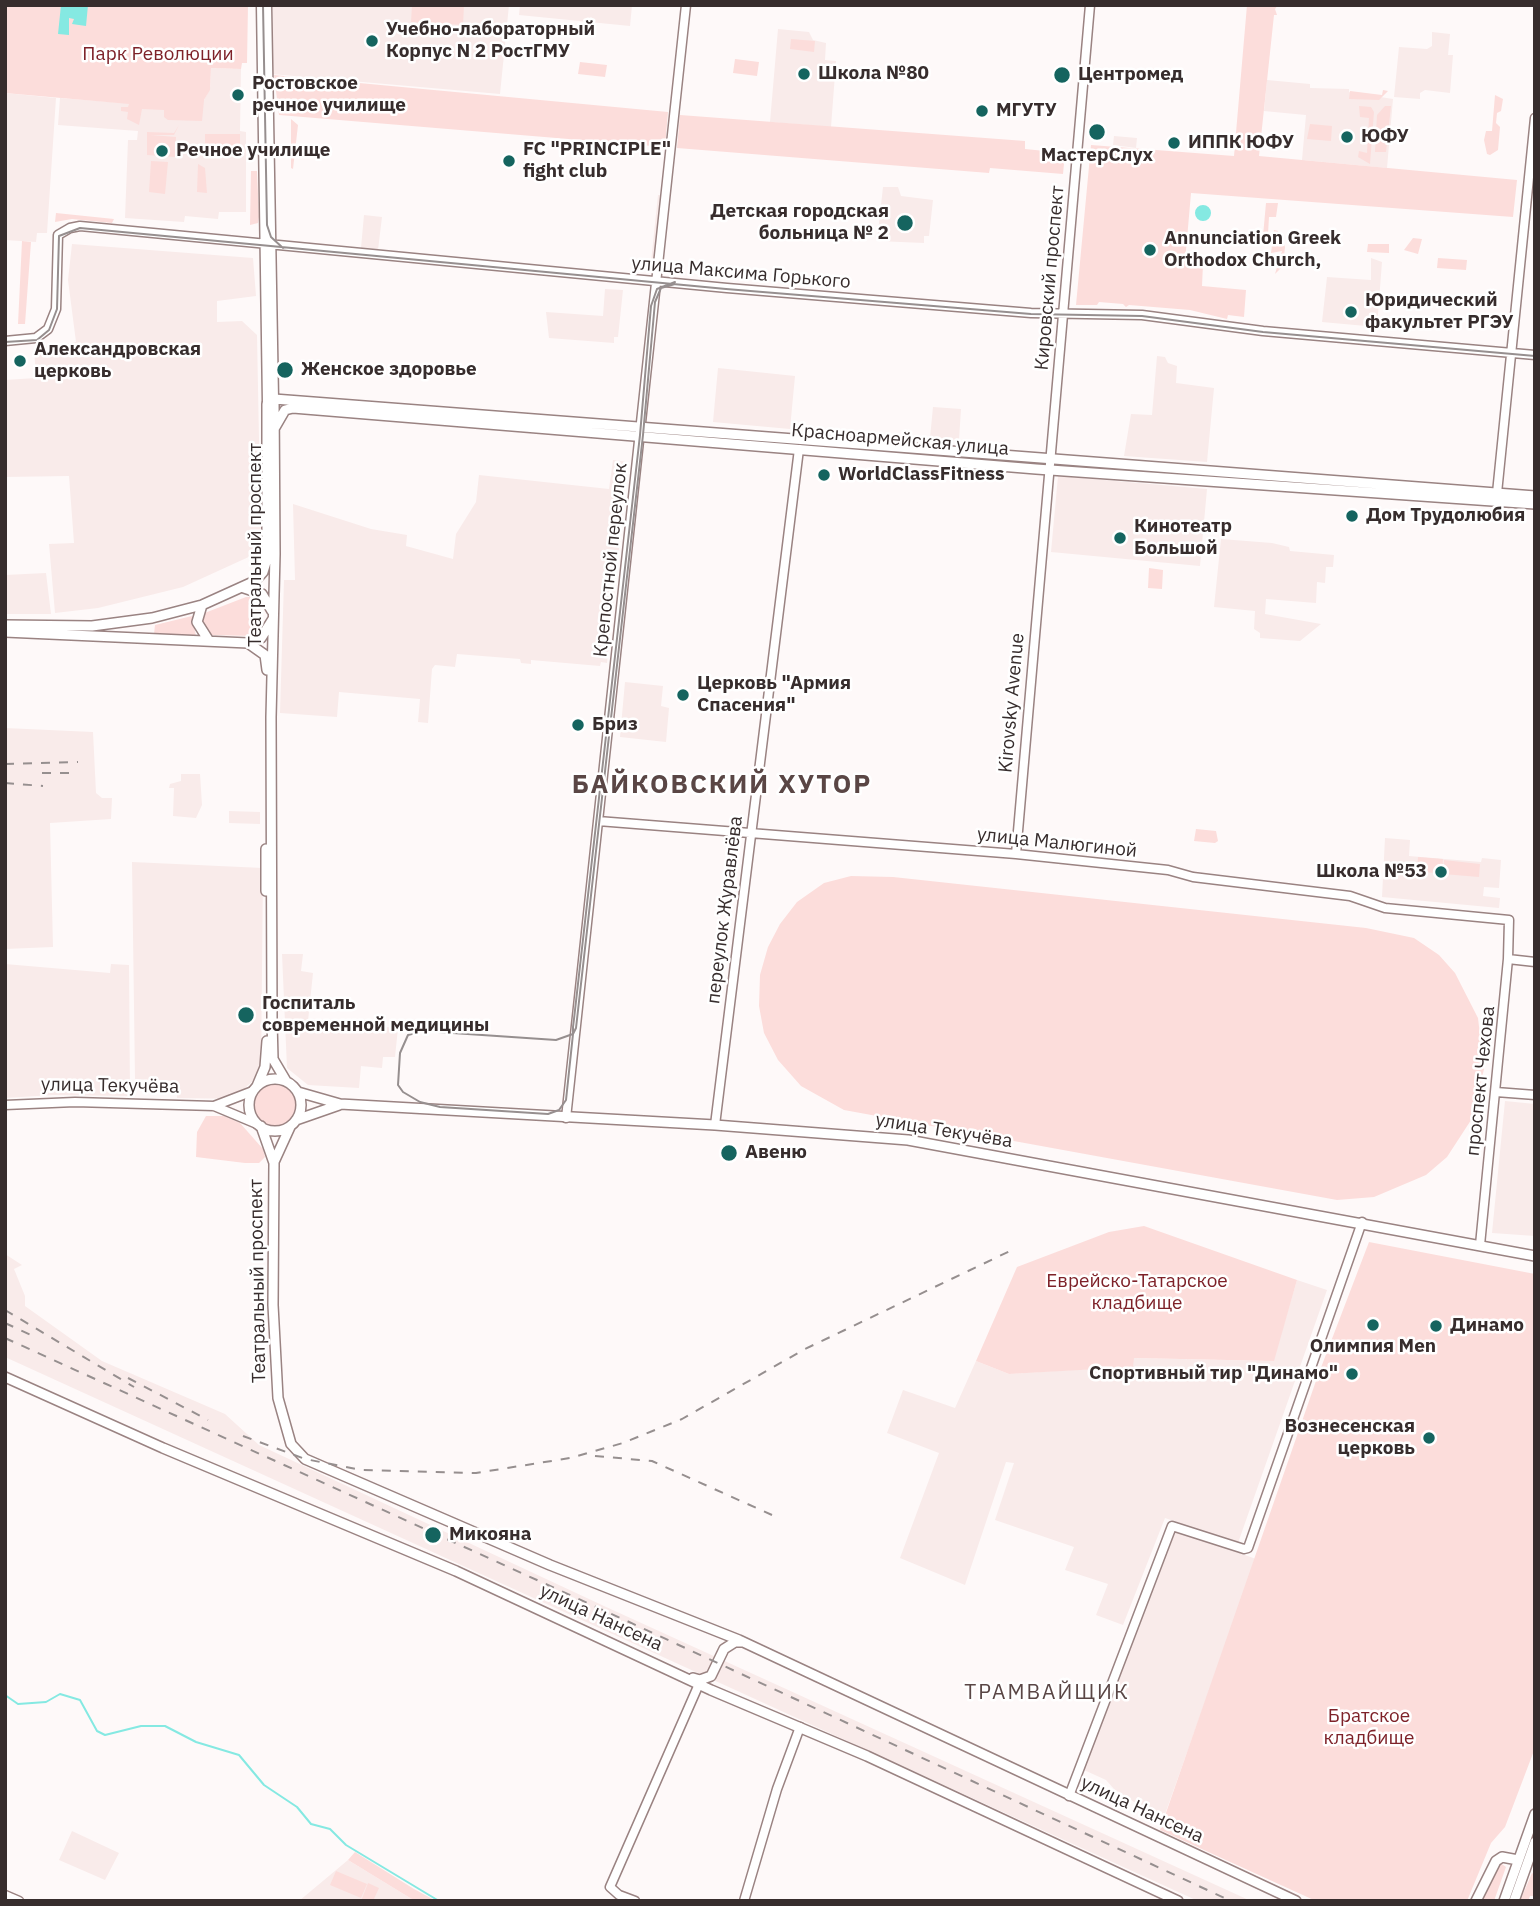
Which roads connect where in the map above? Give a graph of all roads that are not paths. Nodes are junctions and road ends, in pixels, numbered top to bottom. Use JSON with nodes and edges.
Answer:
{"nodes":[{"id":1,"x":261,"y":5,"type":"edge"},
{"id":2,"x":267,"y":5,"type":"edge"},
{"id":3,"x":687,"y":5,"type":"edge"},
{"id":4,"x":1090,"y":5,"type":"edge"},
{"id":5,"x":1535,"y":117,"type":"edge"},
{"id":6,"x":269,"y":245,"type":"junction"},
{"id":7,"x":656,"y":281,"type":"junction"},
{"id":8,"x":1063,"y":312,"type":"junction"},
{"id":9,"x":5,"y":341,"type":"edge"},
{"id":10,"x":1509,"y":352,"type":"junction"},
{"id":11,"x":1535,"y":355,"type":"edge"},
{"id":12,"x":271,"y":401,"type":"junction"},
{"id":13,"x":274,"y":429,"type":"junction"},
{"id":14,"x":642,"y":432,"type":"junction"},
{"id":15,"x":799,"y":449,"type":"junction"},
{"id":16,"x":1048,"y":465,"type":"junction"},
{"id":17,"x":1497,"y":493,"type":"junction"},
{"id":18,"x":1535,"y":496,"type":"edge"},
{"id":19,"x":1535,"y":504,"type":"edge"},
{"id":20,"x":242,"y":588,"type":"junction"},
{"id":21,"x":202,"y":605,"type":"junction"},
{"id":22,"x":274,"y":617,"type":"junction"},
{"id":23,"x":5,"y":625,"type":"edge"},
{"id":24,"x":5,"y":632,"type":"edge"},
{"id":25,"x":209,"y":642,"type":"junction"},
{"id":26,"x":248,"y":643,"type":"junction"},
{"id":27,"x":598,"y":821,"type":"junction"},
{"id":28,"x":750,"y":831,"type":"junction"},
{"id":29,"x":1016,"y":854,"type":"junction"},
{"id":30,"x":1509,"y":920,"type":"joint"},
{"id":31,"x":1508,"y":959,"type":"junction"},
{"id":32,"x":1535,"y":962,"type":"edge"},
{"id":33,"x":286,"y":1081,"type":"junction"},
{"id":34,"x":255,"y":1088,"type":"junction"},
{"id":35,"x":298,"y":1091,"type":"junction"},
{"id":36,"x":1496,"y":1092,"type":"junction"},
{"id":37,"x":1535,"y":1095,"type":"edge"},
{"id":38,"x":340,"y":1104,"type":"junction"},
{"id":39,"x":5,"y":1105,"type":"edge"},
{"id":40,"x":214,"y":1106,"type":"junction"},
{"id":41,"x":566,"y":1118,"type":"junction"},
{"id":42,"x":293,"y":1123,"type":"junction"},
{"id":43,"x":259,"y":1125,"type":"junction"},
{"id":44,"x":715,"y":1125,"type":"junction"},
{"id":45,"x":274,"y":1163,"type":"junction"},
{"id":46,"x":1362,"y":1222,"type":"junction"},
{"id":47,"x":1480,"y":1245,"type":"junction"},
{"id":48,"x":1535,"y":1256,"type":"edge"},
{"id":49,"x":5,"y":1377,"type":"edge"},
{"id":50,"x":278,"y":1398,"type":"joint"},
{"id":51,"x":709,"y":1629,"type":"junction"},
{"id":52,"x":746,"y":1643,"type":"junction"},
{"id":53,"x":724,"y":1650,"type":"junction"},
{"id":54,"x":713,"y":1674,"type":"junction"},
{"id":55,"x":681,"y":1675,"type":"junction"},
{"id":56,"x":699,"y":1684,"type":"junction"},
{"id":57,"x":736,"y":1700,"type":"junction"},
{"id":58,"x":800,"y":1727,"type":"junction"},
{"id":59,"x":1069,"y":1796,"type":"junction"},
{"id":60,"x":1535,"y":1814,"type":"edge"},
{"id":61,"x":1535,"y":1842,"type":"edge"},
{"id":62,"x":1518,"y":1860,"type":"junction"},
{"id":63,"x":1531,"y":1868,"type":"edge"},
{"id":64,"x":5,"y":1895,"type":"edge"},
{"id":65,"x":19,"y":1901,"type":"edge"},
{"id":66,"x":635,"y":1901,"type":"edge"},
{"id":67,"x":744,"y":1901,"type":"edge"},
{"id":68,"x":1178,"y":1901,"type":"edge"},
{"id":69,"x":1296,"y":1901,"type":"edge"},
{"id":70,"x":1476,"y":1901,"type":"edge"},
{"id":71,"x":1504,"y":1901,"type":"edge"},
{"id":72,"x":1514,"y":1901,"type":"edge"}],
"edges":[{"from":1,"to":6,"type":"street","name":"Театральный проспект"},
{"from":2,"to":6,"type":"street","name":"Театральный проспект"},
{"from":3,"to":7,"type":"street","name":"Крепостной переулок"},
{"from":4,"to":8,"type":"street","name":"Кировский проспект"},
{"from":5,"to":10,"type":"street"},
{"from":6,"to":7,"type":"street","name":"улица Максима Горького"},
{"from":6,"to":9,"type":"street","name":"улица Максима Горького"},
{"from":6,"to":12,"type":"street","name":"Театральный проспект"},
{"from":7,"to":8,"type":"street","name":"улица Максима Горького"},
{"from":7,"to":14,"type":"street","name":"Крепостной переулок"},
{"from":8,"to":10,"type":"street","name":"улица Максима Горького"},
{"from":8,"to":16,"type":"street","name":"Кировский проспект"},
{"from":10,"to":11,"type":"street","name":"улица Максима Горького"},
{"from":10,"to":17,"type":"street"},
{"from":12,"to":13,"type":"main road","name":"Театральный проспект"},
{"from":12,"to":14,"type":"main road","name":"Красноармейская улица"},
{"from":12,"to":20,"type":"main road","name":"Театральный проспект"},
{"from":13,"to":14,"type":"main road","name":"Красноармейская улица"},
{"from":13,"to":22,"type":"main road","name":"Театральный проспект"},
{"from":14,"to":15,"type":"main road","name":"Красноармейская улица"},
{"from":14,"to":16,"type":"main road","name":"Красноармейская улица"},
{"from":14,"to":27,"type":"street","name":"Крепостной переулок"},
{"from":15,"to":16,"type":"main road","name":"Красноармейская улица"},
{"from":15,"to":28,"type":"street","name":"переулок Журавлёва"},
{"from":16,"to":17,"type":"main road","name":"Красноармейская улица"},
{"from":16,"to":19,"type":"main road","name":"Красноармейская улица"},
{"from":16,"to":29,"type":"street","name":"Кировский проспект"},
{"from":17,"to":18,"type":"main road","name":"Красноармейская улица"},
{"from":20,"to":21,"type":"main road"},
{"from":20,"to":22,"type":"main road"},
{"from":21,"to":23,"type":"main road"},
{"from":21,"to":25,"type":"main road"},
{"from":22,"to":26,"type":"main road"},
{"from":22,"to":33,"type":"main road","name":"Театральный проспект"},
{"from":24,"to":25,"type":"main road"},
{"from":25,"to":26,"type":"main road"},
{"from":26,"to":34,"type":"main road","name":"Театральный проспект"},
{"from":27,"to":28,"type":"street","name":"улица Малюгиной"},
{"from":27,"to":41,"type":"street","name":"Крепостной переулок"},
{"from":28,"to":29,"type":"street","name":"улица Малюгиной"},
{"from":28,"to":44,"type":"street","name":"переулок Журавлёва"},
{"from":29,"to":30,"type":"street","name":"улица Малюгиной"},
{"from":30,"to":31,"type":"street","name":"проспект Чехова"},
{"from":31,"to":32,"type":"street"},
{"from":31,"to":36,"type":"street","name":"проспект Чехова"},
{"from":33,"to":34,"type":"main road"},
{"from":33,"to":35,"type":"main road"},
{"from":34,"to":40,"type":"street","name":"улица Текучёва"},
{"from":34,"to":43,"type":"main road"},
{"from":35,"to":38,"type":"main road","name":"улица Текучёва"},
{"from":35,"to":42,"type":"main road"},
{"from":36,"to":37,"type":"street"},
{"from":36,"to":47,"type":"street","name":"проспект Чехова"},
{"from":38,"to":41,"type":"main road","name":"улица Текучёва"},
{"from":38,"to":42,"type":"main road","name":"улица Текучёва"},
{"from":39,"to":40,"type":"street","name":"улица Текучёва"},
{"from":40,"to":43,"type":"street","name":"улица Текучёва"},
{"from":41,"to":44,"type":"main road","name":"улица Текучёва"},
{"from":42,"to":43,"type":"main road"},
{"from":42,"to":45,"type":"main road","name":"Театральный проспект"},
{"from":43,"to":45,"type":"main road","name":"Театральный проспект"},
{"from":44,"to":46,"type":"main road","name":"улица Текучёва"},
{"from":45,"to":50,"type":"main road","name":"Театральный проспект"},
{"from":46,"to":47,"type":"main road","name":"улица Текучёва"},
{"from":46,"to":59,"type":"street"},
{"from":47,"to":48,"type":"main road","name":"улица Текучёва"},
{"from":49,"to":55,"type":"main road","name":"улица Нансена"},
{"from":50,"to":51,"type":"main road","name":"улица Нансена"},
{"from":51,"to":52,"type":"main road","name":"улица Нансена"},
{"from":51,"to":53,"type":"main road"},
{"from":52,"to":53,"type":"main road"},
{"from":52,"to":59,"type":"main road","name":"улица Нансена"},
{"from":53,"to":54,"type":"main road"},
{"from":54,"to":55,"type":"main road"},
{"from":54,"to":57,"type":"main road"},
{"from":55,"to":56,"type":"main road","name":"улица Нансена"},
{"from":56,"to":57,"type":"main road","name":"улица Нансена"},
{"from":56,"to":66,"type":"street"},
{"from":57,"to":58,"type":"main road","name":"улица Нансена"},
{"from":58,"to":67,"type":"street"},
{"from":58,"to":68,"type":"main road","name":"улица Нансена"},
{"from":59,"to":69,"type":"main road","name":"улица Нансена"},
{"from":60,"to":62,"type":"main road"},
{"from":61,"to":63,"type":"main road"},
{"from":62,"to":70,"type":"main road"},
{"from":62,"to":71,"type":"main road"},
{"from":63,"to":72,"type":"main road"},
{"from":64,"to":65,"type":"street"}]}
